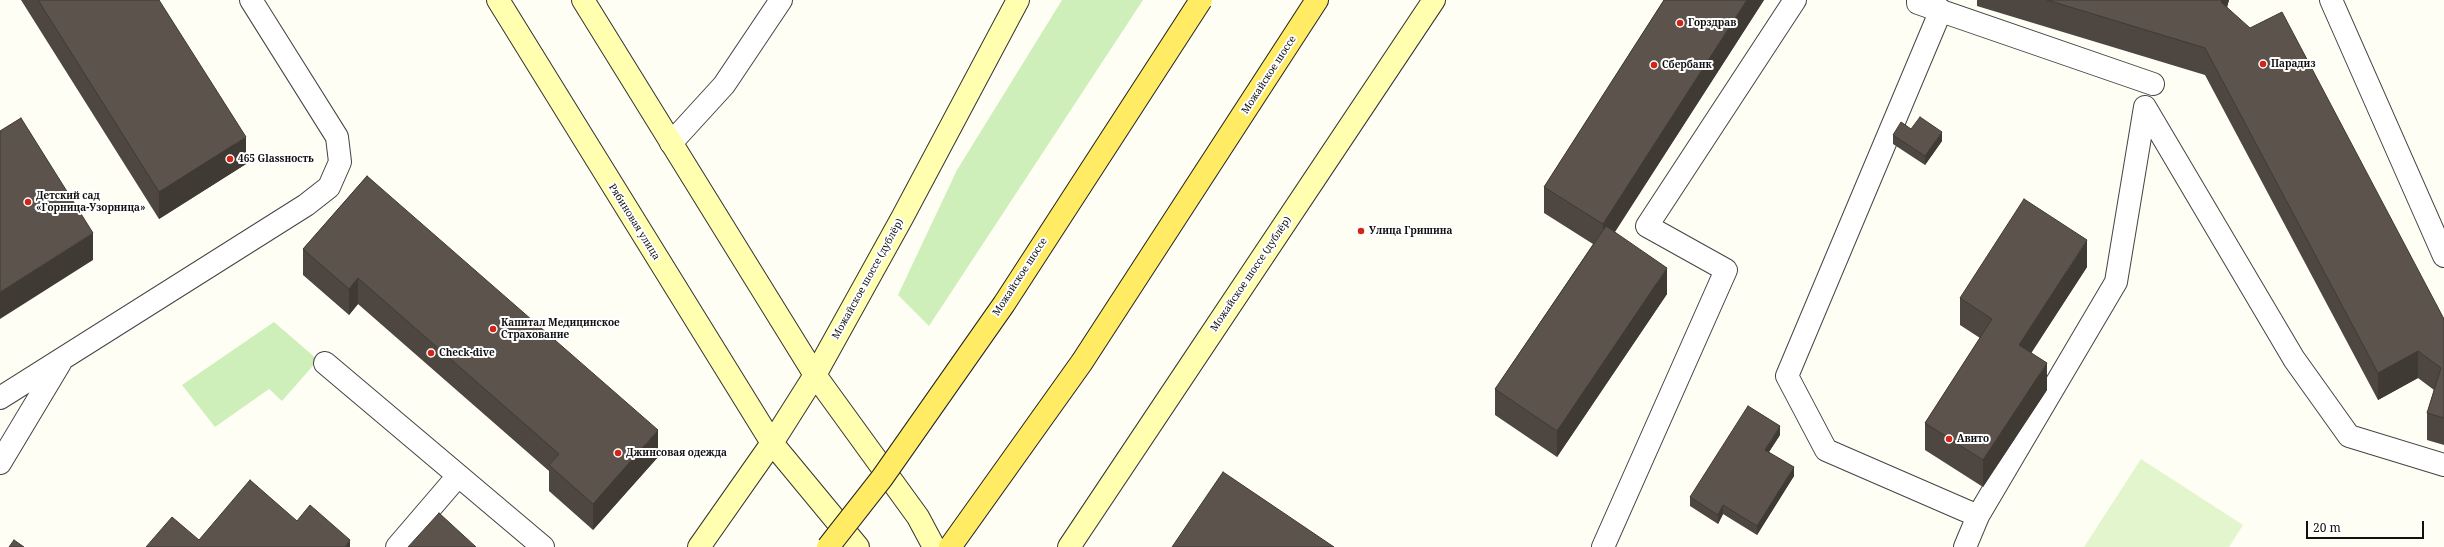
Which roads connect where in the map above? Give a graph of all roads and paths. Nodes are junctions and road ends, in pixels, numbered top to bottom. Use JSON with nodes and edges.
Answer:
{"nodes":[{"id":1,"x":251,"y":0,"type":"edge"},
{"id":2,"x":498,"y":0,"type":"edge"},
{"id":3,"x":583,"y":0,"type":"edge"},
{"id":4,"x":781,"y":0,"type":"edge"},
{"id":5,"x":1018,"y":0,"type":"edge"},
{"id":6,"x":1201,"y":0,"type":"edge"},
{"id":7,"x":1317,"y":0,"type":"edge"},
{"id":8,"x":1434,"y":0,"type":"edge"},
{"id":9,"x":1795,"y":0,"type":"edge"},
{"id":10,"x":1918,"y":0,"type":"edge"},
{"id":11,"x":2331,"y":0,"type":"edge"},
{"id":12,"x":1941,"y":10,"type":"junction"},
{"id":13,"x":2153,"y":84,"type":"dead end"},
{"id":14,"x":671,"y":143,"type":"junction"},
{"id":15,"x":2444,"y":256,"type":"edge"},
{"id":16,"x":63,"y":358,"type":"junction"},
{"id":17,"x":325,"y":363,"type":"dead end"},
{"id":18,"x":815,"y":375,"type":"junction"},
{"id":19,"x":0,"y":398,"type":"edge"},
{"id":20,"x":772,"y":443,"type":"junction"},
{"id":21,"x":0,"y":463,"type":"edge"},
{"id":22,"x":2444,"y":465,"type":"edge"},
{"id":23,"x":457,"y":477,"type":"junction"},
{"id":24,"x":1978,"y":516,"type":"junction"},
{"id":25,"x":397,"y":547,"type":"edge"},
{"id":26,"x":543,"y":547,"type":"edge"},
{"id":27,"x":699,"y":547,"type":"edge"},
{"id":28,"x":828,"y":547,"type":"edge"},
{"id":29,"x":858,"y":547,"type":"edge"},
{"id":30,"x":934,"y":547,"type":"edge"},
{"id":31,"x":950,"y":547,"type":"edge"},
{"id":32,"x":1069,"y":547,"type":"edge"},
{"id":33,"x":1602,"y":547,"type":"edge"},
{"id":34,"x":1965,"y":547,"type":"edge"}],
"edges":[{"from":1,"to":16,"type":"lane"},
{"from":2,"to":20,"type":"main road","name":"Рябиновая улица"},
{"from":3,"to":14,"type":"main road"},
{"from":4,"to":14,"type":"lane"},
{"from":5,"to":18,"type":"main road","name":"Можайское шоссе (дублёр)"},
{"from":6,"to":28,"type":"main road","name":"Можайское шоссе","bridge":true},
{"from":7,"to":31,"type":"main road","name":"Можайское шоссе"},
{"from":8,"to":32,"type":"main road","name":"Можайское шоссе (дублёр)"},
{"from":9,"to":33,"type":"lane"},
{"from":10,"to":12,"type":"lane"},
{"from":11,"to":15,"type":"lane"},
{"from":12,"to":13,"type":"lane"},
{"from":12,"to":24,"type":"lane"},
{"from":14,"to":18,"type":"main road"},
{"from":16,"to":19,"type":"lane"},
{"from":16,"to":21,"type":"lane"},
{"from":17,"to":23,"type":"lane"},
{"from":18,"to":20,"type":"main road","name":"Можайское шоссе (дублёр)"},
{"from":18,"to":30,"type":"main road"},
{"from":20,"to":27,"type":"main road","name":"Можайское шоссе (дублёр)"},
{"from":20,"to":29,"type":"main road","name":"Рябиновая улица"},
{"from":22,"to":24,"type":"lane"},
{"from":23,"to":25,"type":"lane"},
{"from":23,"to":26,"type":"lane"},
{"from":24,"to":34,"type":"lane"}]}
